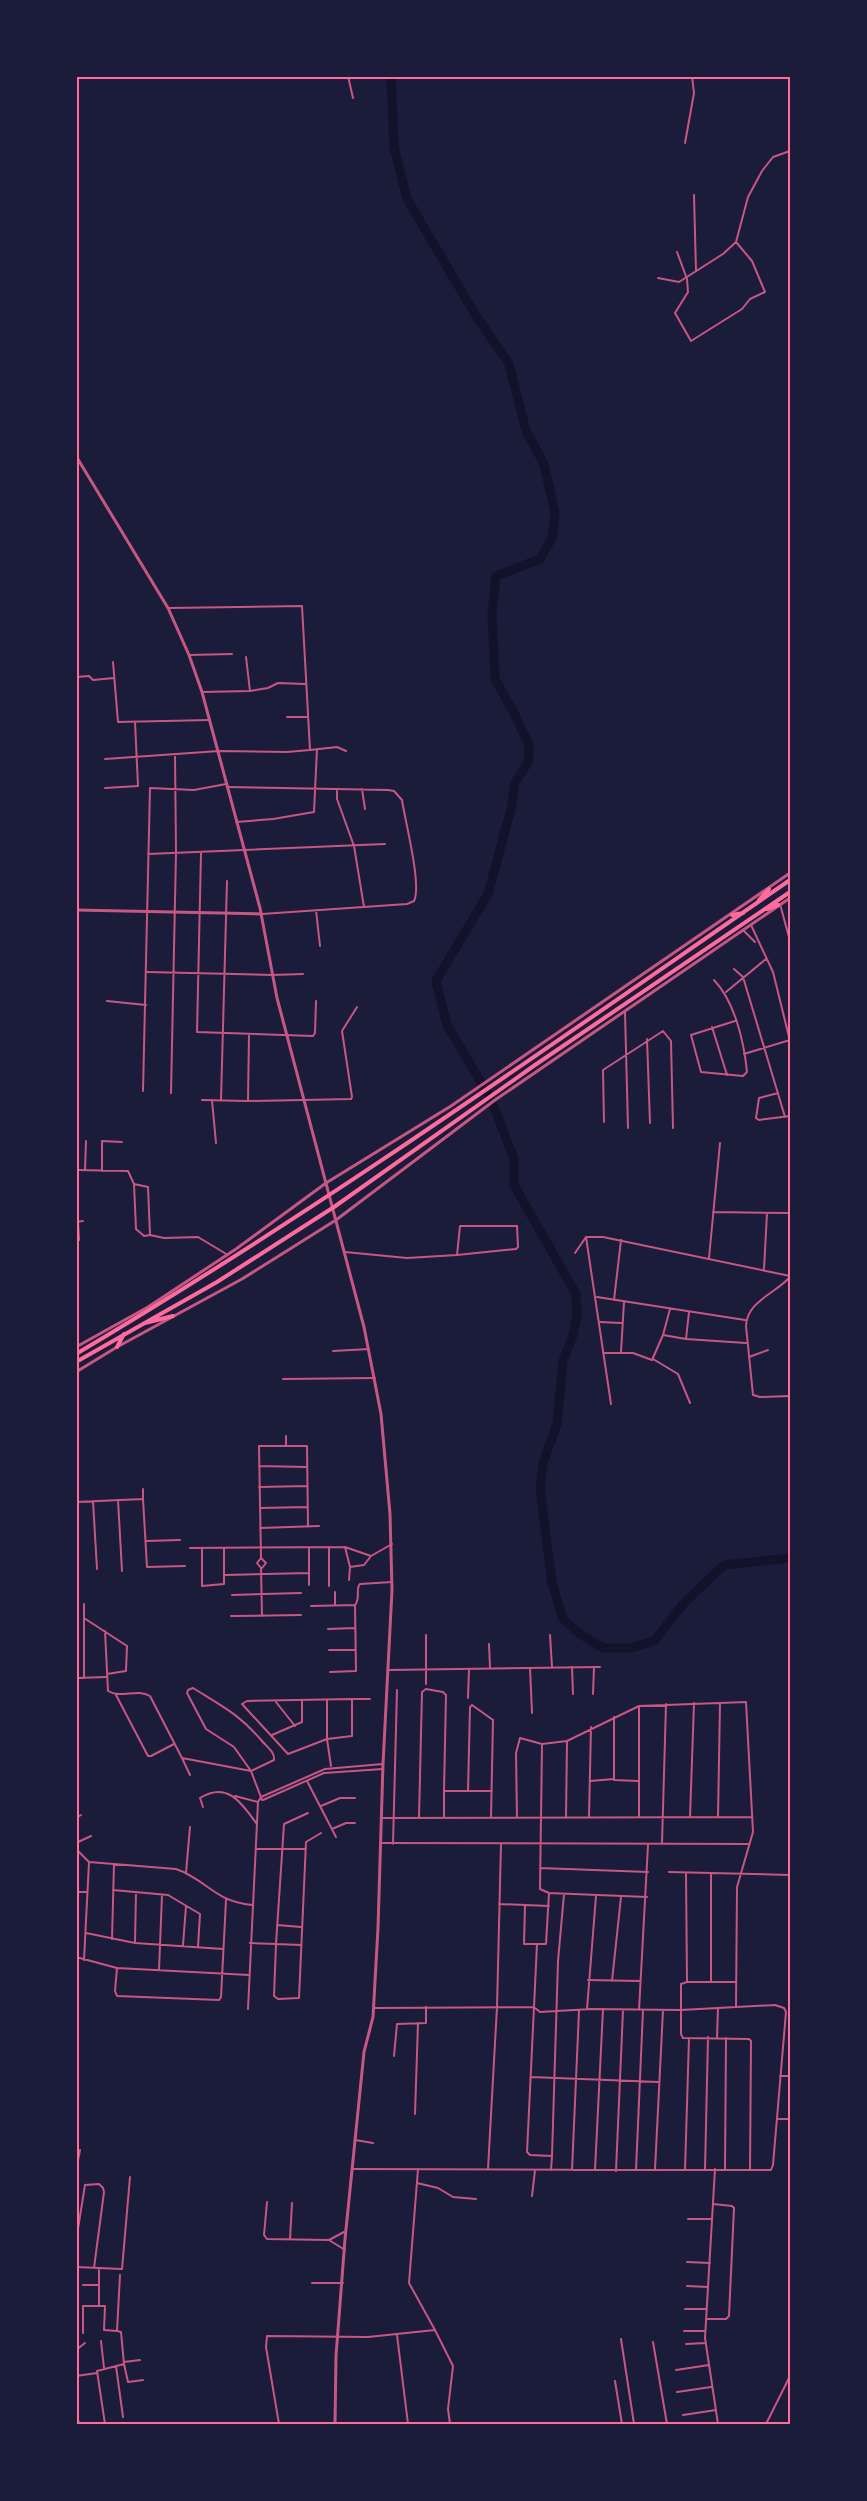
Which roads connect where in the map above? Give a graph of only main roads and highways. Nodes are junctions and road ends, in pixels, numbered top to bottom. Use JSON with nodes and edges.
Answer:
{"nodes":[{"id":1,"x":790,"y":880,"type":"edge"},
{"id":2,"x":769,"y":889,"type":"road end"},
{"id":3,"x":790,"y":891,"type":"edge"},
{"id":4,"x":757,"y":903,"type":"junction"},
{"id":5,"x":779,"y":905,"type":"road end"},
{"id":6,"x":763,"y":910,"type":"junction"},
{"id":7,"x":745,"y":912,"type":"junction"},
{"id":8,"x":732,"y":915,"type":"road end"},
{"id":9,"x":755,"y":917,"type":"junction"},
{"id":10,"x":750,"y":925,"type":"road end"},
{"id":11,"x":148,"y":1307,"type":"road end"},
{"id":12,"x":173,"y":1316,"type":"road end"},
{"id":13,"x":134,"y":1318,"type":"junction"},
{"id":14,"x":142,"y":1324,"type":"junction"},
{"id":15,"x":113,"y":1332,"type":"junction"},
{"id":16,"x":125,"y":1334,"type":"junction"},
{"id":17,"x":98,"y":1336,"type":"road end"},
{"id":18,"x":117,"y":1347,"type":"road end"},
{"id":19,"x":76,"y":1354,"type":"edge"},
{"id":20,"x":76,"y":1362,"type":"edge"}],
"edges":[{"from":1,"to":4,"type":"highway"},
{"from":2,"to":4,"type":"highway"},
{"from":3,"to":6,"type":"highway"},
{"from":4,"to":7,"type":"highway"},
{"from":5,"to":6,"type":"highway"},
{"from":6,"to":9,"type":"highway"},
{"from":7,"to":8,"type":"highway"},
{"from":7,"to":13,"type":"highway"},
{"from":9,"to":10,"type":"highway"},
{"from":9,"to":14,"type":"highway"},
{"from":11,"to":13,"type":"highway"},
{"from":12,"to":14,"type":"highway"},
{"from":13,"to":15,"type":"highway"},
{"from":14,"to":16,"type":"highway"},
{"from":15,"to":17,"type":"highway"},
{"from":15,"to":19,"type":"highway"},
{"from":16,"to":18,"type":"highway"},
{"from":16,"to":20,"type":"highway"}]}
